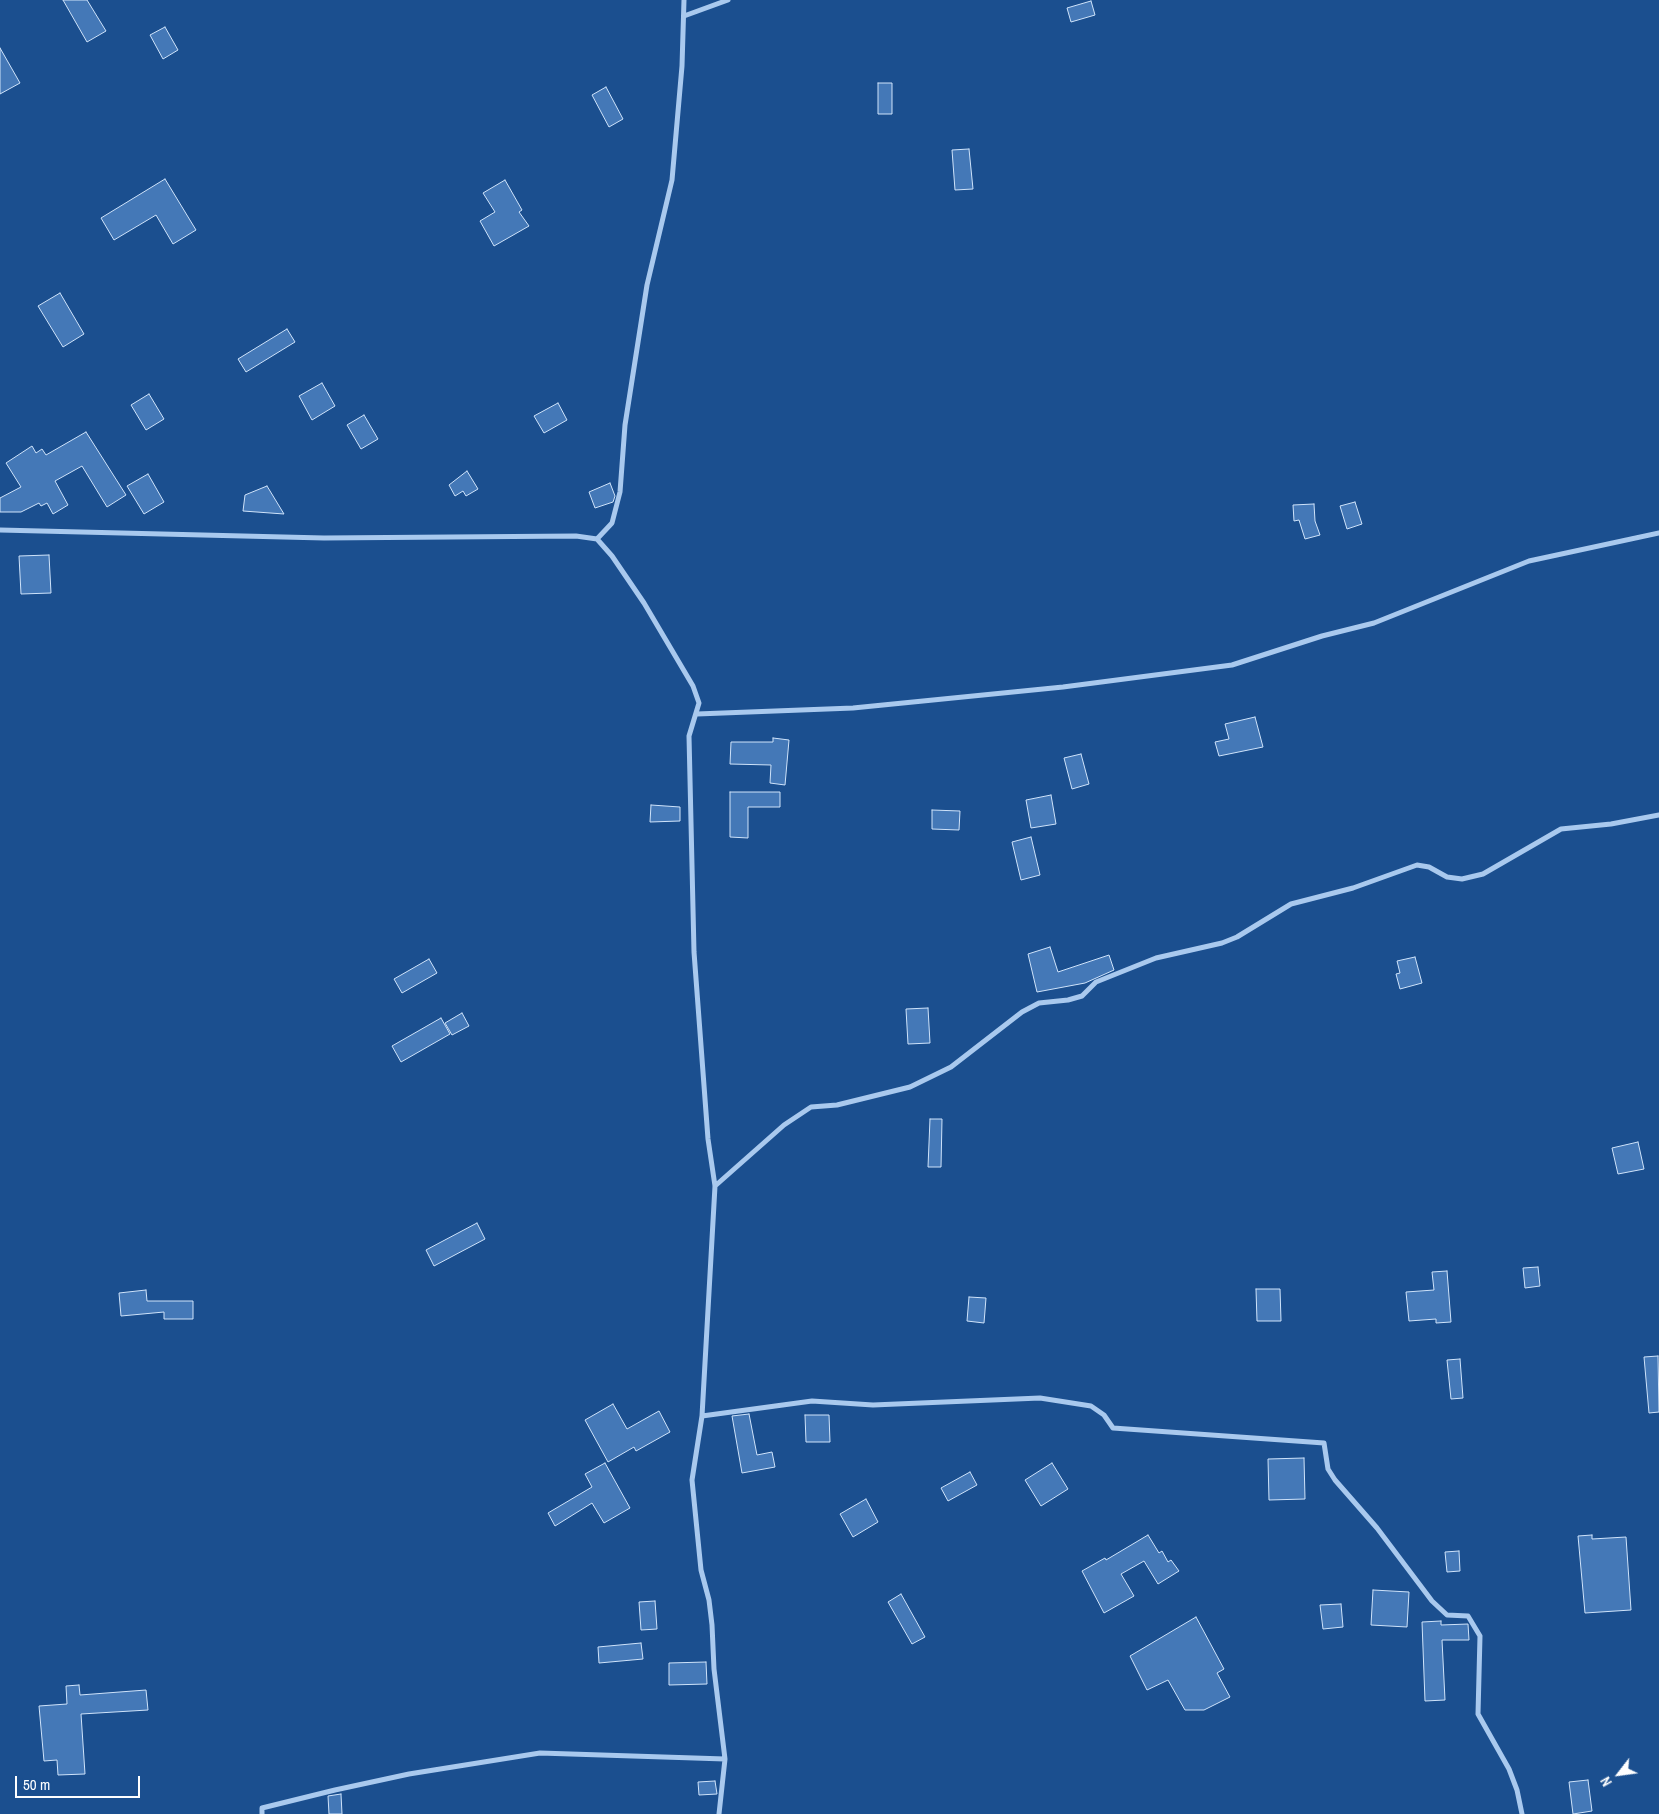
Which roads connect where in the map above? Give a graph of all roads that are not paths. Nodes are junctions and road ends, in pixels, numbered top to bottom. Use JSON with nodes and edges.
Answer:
{"nodes":[{"id":1,"x":684,"y":0,"type":"edge"},
{"id":2,"x":728,"y":0,"type":"edge"},
{"id":3,"x":684,"y":16,"type":"junction"},
{"id":4,"x":0,"y":530,"type":"edge"},
{"id":5,"x":1659,"y":533,"type":"edge"},
{"id":6,"x":597,"y":540,"type":"junction"},
{"id":7,"x":697,"y":714,"type":"junction"},
{"id":8,"x":1659,"y":815,"type":"edge"},
{"id":9,"x":715,"y":1186,"type":"junction"},
{"id":10,"x":702,"y":1416,"type":"junction"},
{"id":11,"x":724,"y":1759,"type":"junction"},
{"id":12,"x":262,"y":1814,"type":"edge"},
{"id":13,"x":719,"y":1814,"type":"edge"},
{"id":14,"x":1522,"y":1814,"type":"edge"}],
"edges":[{"from":1,"to":3,"type":"street"},
{"from":2,"to":3,"type":"street"},
{"from":3,"to":6,"type":"street"},
{"from":4,"to":6,"type":"street"},
{"from":5,"to":7,"type":"street"},
{"from":6,"to":7,"type":"street"},
{"from":7,"to":9,"type":"street"},
{"from":8,"to":9,"type":"street"},
{"from":9,"to":10,"type":"street"},
{"from":10,"to":11,"type":"street"},
{"from":10,"to":14,"type":"street"},
{"from":11,"to":12,"type":"street"},
{"from":11,"to":13,"type":"street"}]}
